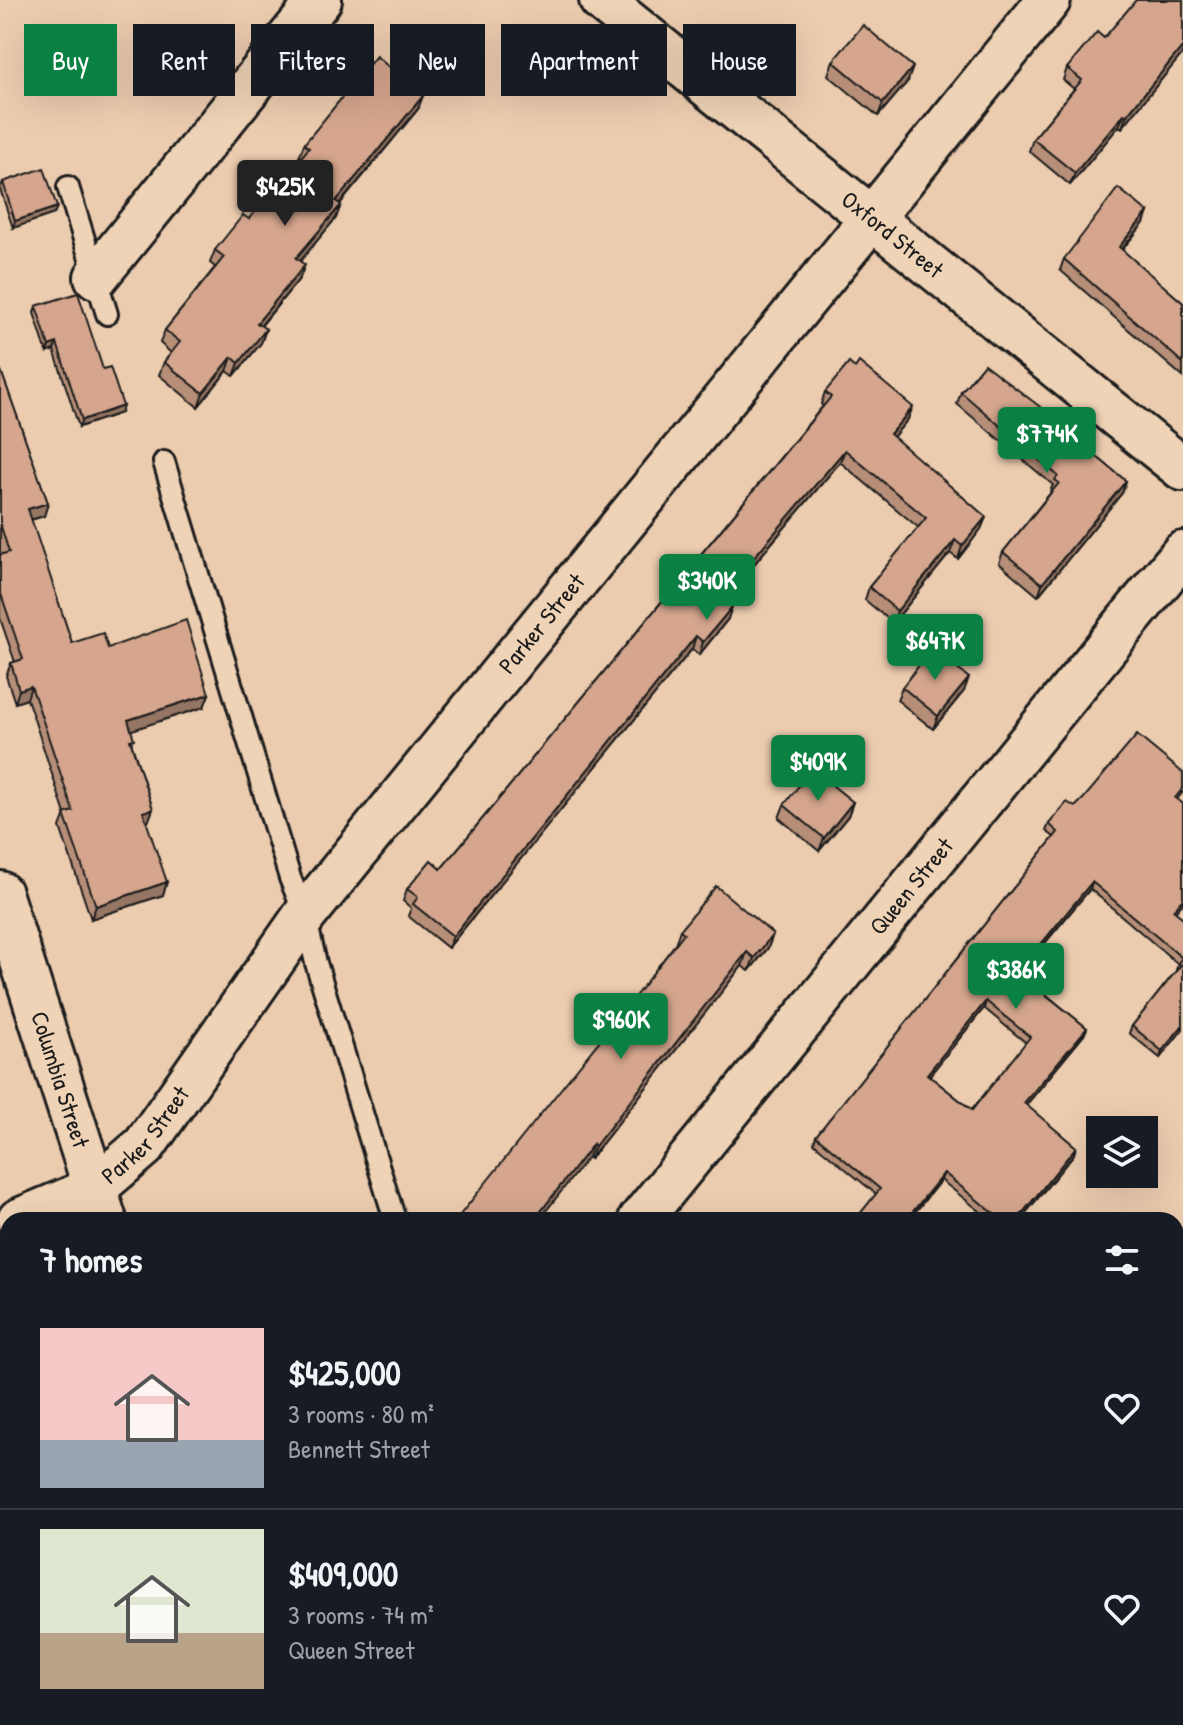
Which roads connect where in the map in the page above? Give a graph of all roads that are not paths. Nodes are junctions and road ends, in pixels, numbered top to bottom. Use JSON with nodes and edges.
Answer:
{"nodes":[{"id":1,"x":320,"y":0,"type":"edge"},
{"id":2,"x":601,"y":0,"type":"edge"},
{"id":3,"x":1049,"y":0,"type":"edge"},
{"id":4,"x":68,"y":187,"type":"dead end"},
{"id":5,"x":872,"y":216,"type":"junction"},
{"id":6,"x":101,"y":295,"type":"joint"},
{"id":7,"x":164,"y":462,"type":"dead end"},
{"id":8,"x":1183,"y":469,"type":"edge"},
{"id":9,"x":1183,"y":553,"type":"edge"},
{"id":10,"x":0,"y":893,"type":"edge"},
{"id":11,"x":305,"y":915,"type":"junction"},
{"id":12,"x":100,"y":1204,"type":"edge"},
{"id":13,"x":60,"y":1212,"type":"edge"},
{"id":14,"x":393,"y":1212,"type":"edge"},
{"id":15,"x":647,"y":1212,"type":"edge"}],
"edges":[{"from":1,"to":6,"type":"street"},
{"from":2,"to":5,"type":"street","name":"Oxford Street"},
{"from":3,"to":5,"type":"street","name":"Parker Street"},
{"from":4,"to":6,"type":"lane"},
{"from":5,"to":8,"type":"street","name":"Oxford Street"},
{"from":5,"to":11,"type":"street","name":"Parker Street"},
{"from":7,"to":11,"type":"lane"},
{"from":9,"to":15,"type":"street","name":"Queen Street"},
{"from":10,"to":12,"type":"street","name":"Columbia Street"},
{"from":11,"to":12,"type":"street","name":"Parker Street"},
{"from":11,"to":14,"type":"lane"},
{"from":12,"to":13,"type":"street","name":"Parker Street"}]}
